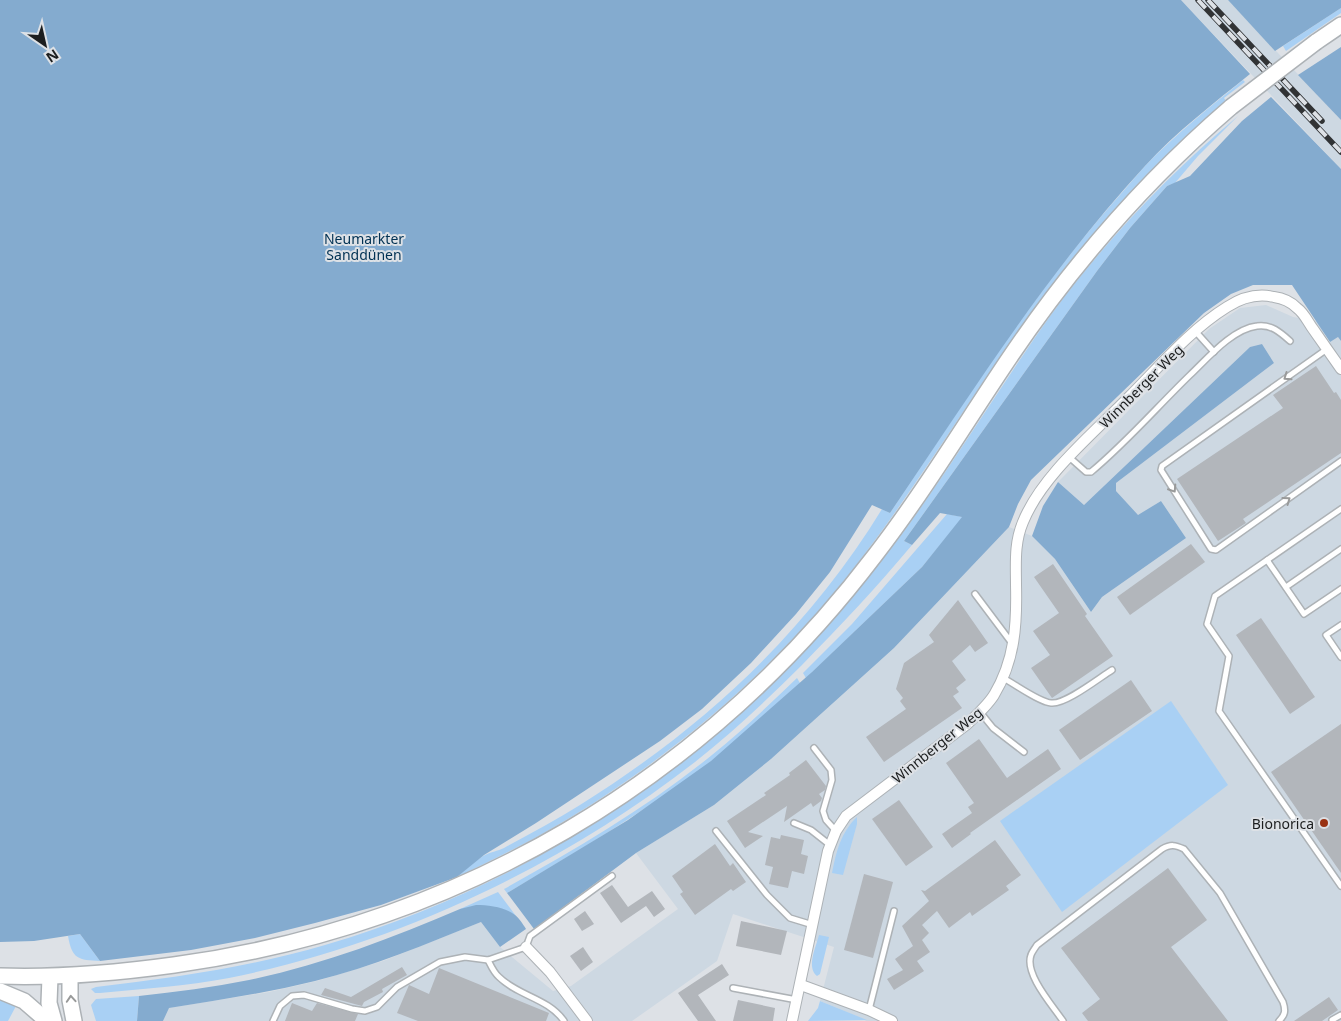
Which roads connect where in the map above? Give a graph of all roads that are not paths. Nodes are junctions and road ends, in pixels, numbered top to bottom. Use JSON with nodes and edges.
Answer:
{"nodes":[{"id":1,"x":1341,"y":25,"type":"edge"},
{"id":2,"x":1196,"y":332,"type":"junction"},
{"id":3,"x":1290,"y":341,"type":"dead end"},
{"id":4,"x":1327,"y":349,"type":"junction"},
{"id":5,"x":1214,"y":352,"type":"junction"},
{"id":6,"x":1341,"y":369,"type":"edge"},
{"id":7,"x":1069,"y":457,"type":"junction"},
{"id":8,"x":1341,"y":461,"type":"edge"},
{"id":9,"x":1341,"y":508,"type":"edge"},
{"id":10,"x":1341,"y":549,"type":"edge"},
{"id":11,"x":1267,"y":560,"type":"junction"},
{"id":12,"x":1286,"y":587,"type":"junction"},
{"id":13,"x":1341,"y":588,"type":"edge"},
{"id":14,"x":975,"y":594,"type":"dead end"},
{"id":15,"x":1341,"y":625,"type":"edge"},
{"id":16,"x":1013,"y":645,"type":"junction"},
{"id":17,"x":1341,"y":657,"type":"edge"},
{"id":18,"x":1112,"y":670,"type":"dead end"},
{"id":19,"x":1002,"y":678,"type":"junction"},
{"id":20,"x":980,"y":712,"type":"junction"},
{"id":21,"x":814,"y":748,"type":"dead end"},
{"id":22,"x":1024,"y":752,"type":"dead end"},
{"id":23,"x":794,"y":823,"type":"dead end"},
{"id":24,"x":716,"y":831,"type":"dead end"},
{"id":25,"x":836,"y":831,"type":"junction"},
{"id":26,"x":830,"y":846,"type":"junction"},
{"id":27,"x":612,"y":876,"type":"dead end"},
{"id":28,"x":1341,"y":886,"type":"edge"},
{"id":29,"x":894,"y":911,"type":"dead end"},
{"id":30,"x":814,"y":925,"type":"junction"},
{"id":31,"x":526,"y":947,"type":"junction"},
{"id":32,"x":488,"y":960,"type":"junction"},
{"id":33,"x":0,"y":976,"type":"edge"},
{"id":34,"x":70,"y":976,"type":"junction"},
{"id":35,"x":50,"y":977,"type":"junction"},
{"id":36,"x":801,"y":985,"type":"junction"},
{"id":37,"x":733,"y":988,"type":"dead end"},
{"id":38,"x":0,"y":991,"type":"edge"},
{"id":39,"x":797,"y":1000,"type":"junction"},
{"id":40,"x":869,"y":1010,"type":"junction"},
{"id":41,"x":1341,"y":1015,"type":"edge"},
{"id":42,"x":1332,"y":1020,"type":"edge"},
{"id":43,"x":47,"y":1021,"type":"edge"},
{"id":44,"x":54,"y":1021,"type":"edge"},
{"id":45,"x":74,"y":1021,"type":"edge"},
{"id":46,"x":273,"y":1021,"type":"edge"},
{"id":47,"x":564,"y":1021,"type":"edge"},
{"id":48,"x":587,"y":1021,"type":"edge"},
{"id":49,"x":792,"y":1021,"type":"edge"},
{"id":50,"x":892,"y":1021,"type":"edge"},
{"id":51,"x":1063,"y":1021,"type":"edge"},
{"id":52,"x":1279,"y":1021,"type":"edge"}],
"edges":[{"from":1,"to":34,"type":"main road","bridge":true},
{"from":2,"to":4,"type":"street","name":"Winnberger Weg"},
{"from":2,"to":5,"type":"lane"},
{"from":2,"to":7,"type":"street","name":"Winnberger Weg"},
{"from":3,"to":5,"type":"lane"},
{"from":4,"to":6,"type":"street"},
{"from":4,"to":8,"type":"lane","one_way":true},
{"from":5,"to":7,"type":"lane"},
{"from":7,"to":16,"type":"street","name":"Winnberger Weg"},
{"from":9,"to":11,"type":"lane"},
{"from":10,"to":12,"type":"lane"},
{"from":11,"to":12,"type":"lane"},
{"from":11,"to":28,"type":"lane"},
{"from":12,"to":13,"type":"lane"},
{"from":14,"to":16,"type":"lane"},
{"from":15,"to":17,"type":"lane"},
{"from":16,"to":19,"type":"street","name":"Winnberger Weg"},
{"from":18,"to":19,"type":"lane"},
{"from":19,"to":20,"type":"street","name":"Winnberger Weg"},
{"from":20,"to":22,"type":"lane"},
{"from":20,"to":25,"type":"street","name":"Winnberger Weg"},
{"from":21,"to":25,"type":"lane"},
{"from":23,"to":26,"type":"lane"},
{"from":24,"to":30,"type":"lane"},
{"from":25,"to":26,"type":"street","name":"Winnberger Weg"},
{"from":26,"to":30,"type":"street","name":"Winnberger Weg"},
{"from":27,"to":31,"type":"lane"},
{"from":29,"to":40,"type":"lane"},
{"from":30,"to":36,"type":"street","name":"Winnberger Weg"},
{"from":31,"to":32,"type":"lane"},
{"from":31,"to":48,"type":"street"},
{"from":32,"to":46,"type":"lane"},
{"from":32,"to":47,"type":"lane"},
{"from":33,"to":35,"type":"main road"},
{"from":34,"to":35,"type":"main road"},
{"from":45,"to":34,"type":"main road","one_way":true},
{"from":35,"to":44,"type":"main road"},
{"from":36,"to":39,"type":"street","name":"Winnberger Weg"},
{"from":36,"to":40,"type":"street"},
{"from":37,"to":39,"type":"lane"},
{"from":38,"to":43,"type":"main road"},
{"from":39,"to":49,"type":"street","name":"Winnberger Weg"},
{"from":40,"to":50,"type":"street"},
{"from":41,"to":42,"type":"lane"},
{"from":51,"to":52,"type":"lane"}]}
